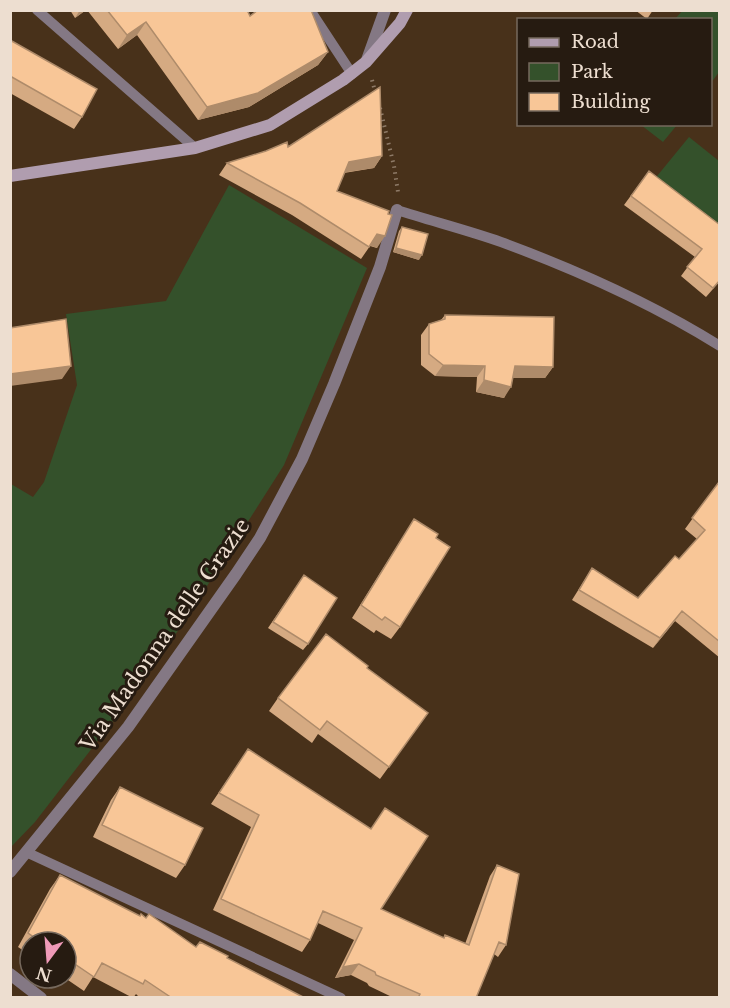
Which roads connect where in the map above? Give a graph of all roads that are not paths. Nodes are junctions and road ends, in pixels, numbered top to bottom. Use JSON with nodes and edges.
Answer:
{"nodes":[{"id":1,"x":37,"y":10,"type":"edge"},
{"id":2,"x":310,"y":10,"type":"edge"},
{"id":3,"x":385,"y":10,"type":"edge"},
{"id":4,"x":407,"y":10,"type":"edge"},
{"id":5,"x":366,"y":62,"type":"junction"},
{"id":6,"x":352,"y":74,"type":"junction"},
{"id":7,"x":195,"y":148,"type":"junction"},
{"id":8,"x":10,"y":176,"type":"edge"},
{"id":9,"x":397,"y":210,"type":"joint"},
{"id":10,"x":720,"y":346,"type":"edge"},
{"id":11,"x":26,"y":852,"type":"junction"},
{"id":12,"x":10,"y":872,"type":"edge"},
{"id":13,"x":10,"y":974,"type":"edge"},
{"id":14,"x":40,"y":998,"type":"edge"},
{"id":15,"x":341,"y":998,"type":"edge"}],
"edges":[{"from":1,"to":7,"type":"lane"},
{"from":2,"to":6,"type":"lane"},
{"from":3,"to":5,"type":"street"},
{"from":4,"to":5,"type":"main road"},
{"from":5,"to":6,"type":"main road"},
{"from":6,"to":7,"type":"main road"},
{"from":7,"to":8,"type":"main road"},
{"from":9,"to":10,"type":"lane"},
{"from":9,"to":11,"type":"street","name":"Via Madonna delle Grazie"},
{"from":11,"to":12,"type":"street","name":"Via Madonna delle Grazie"},
{"from":11,"to":15,"type":"lane"},
{"from":13,"to":14,"type":"street"}]}
